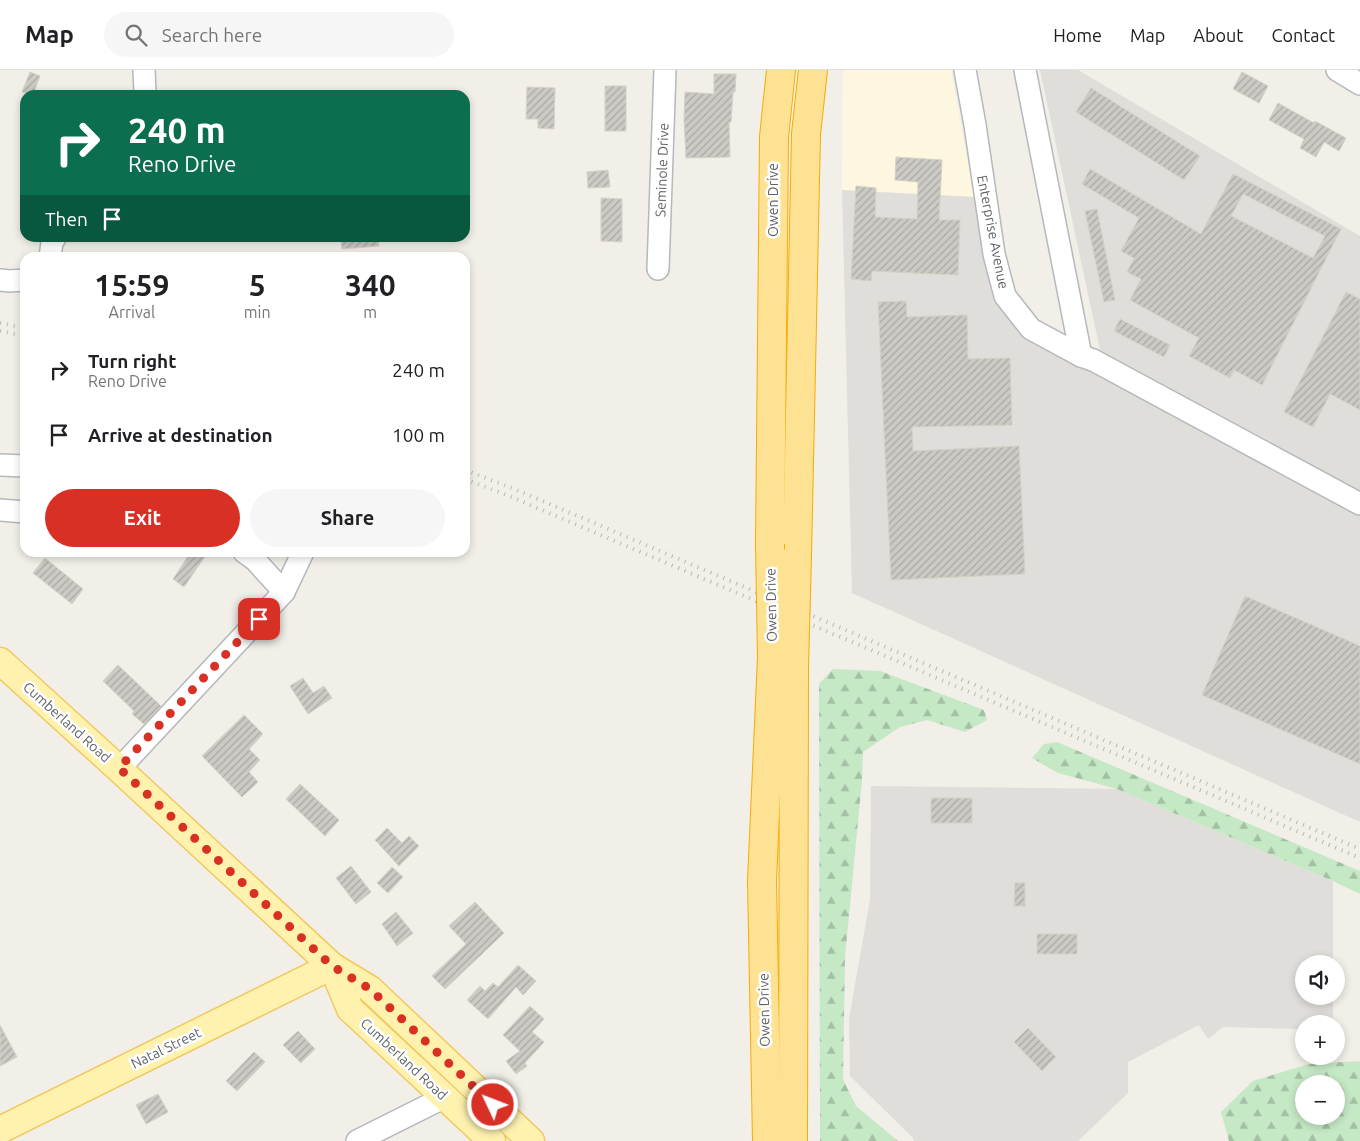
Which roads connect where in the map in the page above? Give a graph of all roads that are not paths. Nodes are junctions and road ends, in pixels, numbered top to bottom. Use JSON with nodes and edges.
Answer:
{"nodes":[{"id":1,"x":144,"y":70,"type":"edge"},
{"id":2,"x":665,"y":70,"type":"edge"},
{"id":3,"x":781,"y":70,"type":"edge"},
{"id":4,"x":799,"y":70,"type":"edge"},
{"id":5,"x":813,"y":70,"type":"edge"},
{"id":6,"x":965,"y":70,"type":"edge"},
{"id":7,"x":1025,"y":70,"type":"edge"},
{"id":8,"x":1336,"y":70,"type":"edge"},
{"id":9,"x":1360,"y":84,"type":"edge"},
{"id":10,"x":146,"y":90,"type":"edge"},
{"id":11,"x":807,"y":130,"type":"junction"},
{"id":12,"x":658,"y":269,"type":"dead end"},
{"id":13,"x":0,"y":280,"type":"edge"},
{"id":14,"x":20,"y":280,"type":"edge"},
{"id":15,"x":1081,"y":356,"type":"junction"},
{"id":16,"x":0,"y":465,"type":"edge"},
{"id":17,"x":20,"y":466,"type":"edge"},
{"id":18,"x":1360,"y":504,"type":"edge"},
{"id":19,"x":0,"y":510,"type":"edge"},
{"id":20,"x":20,"y":512,"type":"edge"},
{"id":21,"x":251,"y":557,"type":"edge"},
{"id":22,"x":301,"y":557,"type":"edge"},
{"id":23,"x":284,"y":592,"type":"junction"},
{"id":24,"x":0,"y":661,"type":"edge"},
{"id":25,"x":783,"y":663,"type":"junction"},
{"id":26,"x":119,"y":768,"type":"junction"},
{"id":27,"x":332,"y":966,"type":"junction"},
{"id":28,"x":444,"y":1097,"type":"junction"},
{"id":29,"x":0,"y":1130,"type":"edge"},
{"id":30,"x":357,"y":1141,"type":"edge"},
{"id":31,"x":492,"y":1141,"type":"edge"},
{"id":32,"x":531,"y":1141,"type":"edge"},
{"id":33,"x":767,"y":1141,"type":"edge"},
{"id":34,"x":793,"y":1141,"type":"edge"}],
"edges":[{"from":1,"to":10,"type":"street"},
{"from":2,"to":12,"type":"street","name":"Seminole Drive"},
{"from":3,"to":25,"type":"highway","name":"Owen Drive","bridge":true},
{"from":4,"to":11,"type":"highway"},
{"from":5,"to":11,"type":"highway","name":"Owen Drive"},
{"from":6,"to":15,"type":"street","name":"Enterprise Avenue"},
{"from":7,"to":15,"type":"street"},
{"from":8,"to":9,"type":"street"},
{"from":11,"to":25,"type":"highway","name":"Owen Drive","bridge":true},
{"from":13,"to":14,"type":"street"},
{"from":15,"to":18,"type":"street","name":"Enterprise Avenue"},
{"from":16,"to":17,"type":"street"},
{"from":19,"to":20,"type":"street"},
{"from":21,"to":23,"type":"street"},
{"from":22,"to":23,"type":"street"},
{"from":23,"to":26,"type":"street"},
{"from":24,"to":26,"type":"main road","name":"Cumberland Road"},
{"from":25,"to":33,"type":"highway","name":"Owen Drive"},
{"from":25,"to":34,"type":"highway","name":"Owen Drive"},
{"from":26,"to":27,"type":"main road","name":"Cumberland Road"},
{"from":27,"to":28,"type":"main road","name":"Cumberland Road"},
{"from":27,"to":29,"type":"main road","name":"Natal Street"},
{"from":27,"to":32,"type":"main road","name":"Cumberland Road"},
{"from":28,"to":30,"type":"street"},
{"from":28,"to":31,"type":"main road","name":"Cumberland Road"}]}
